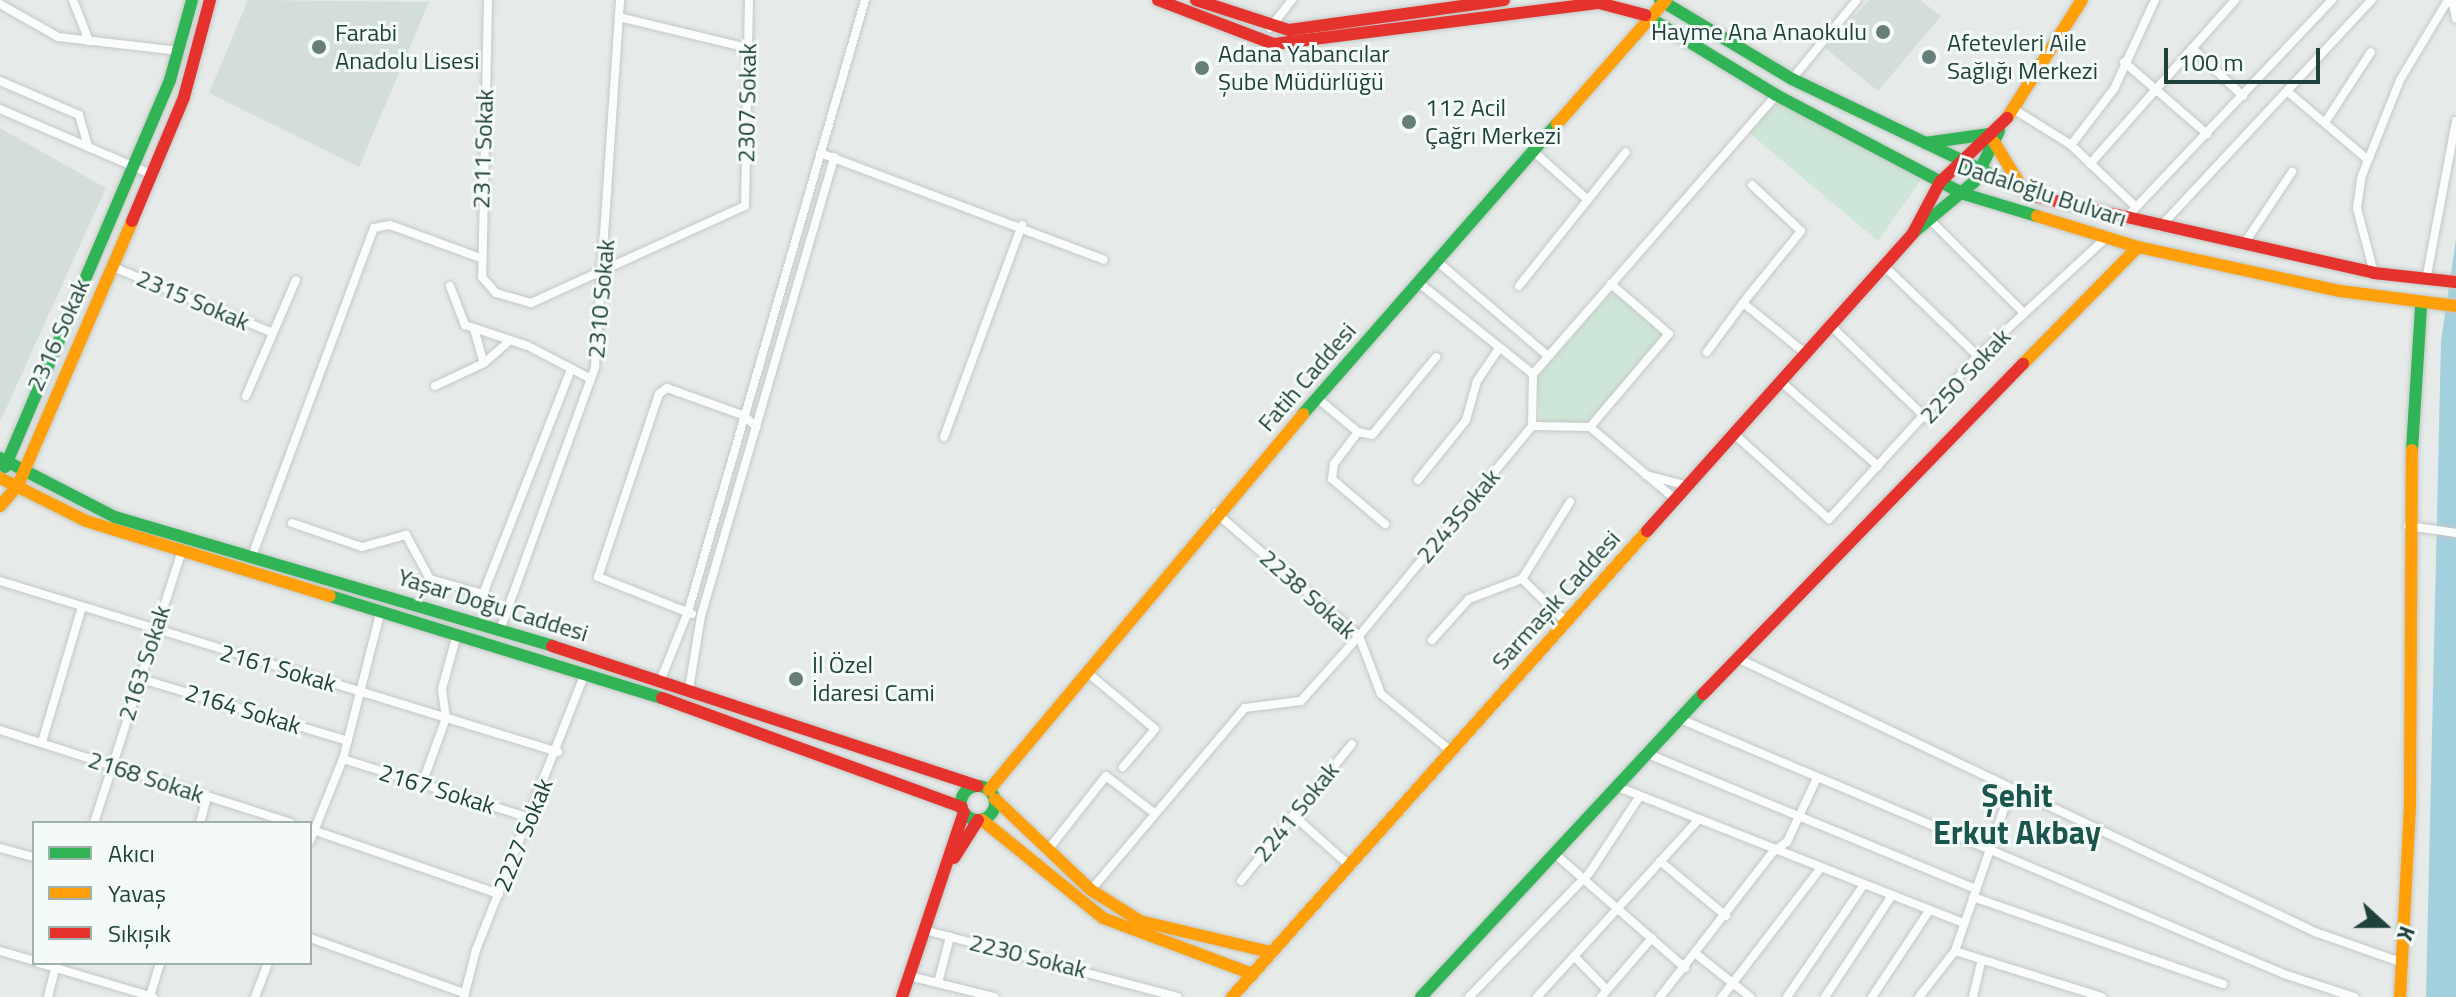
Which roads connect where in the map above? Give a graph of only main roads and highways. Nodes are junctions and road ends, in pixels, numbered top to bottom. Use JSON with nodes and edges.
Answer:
{"nodes":[{"id":1,"x":192,"y":0,"type":"edge"},
{"id":2,"x":210,"y":0,"type":"edge"},
{"id":3,"x":1158,"y":0,"type":"edge"},
{"id":4,"x":1196,"y":0,"type":"edge"},
{"id":5,"x":1504,"y":0,"type":"edge"},
{"id":6,"x":2082,"y":0,"type":"edge"},
{"id":7,"x":1663,"y":1,"type":"edge"},
{"id":8,"x":1651,"y":16,"type":"junction"},
{"id":9,"x":1996,"y":134,"type":"junction"},
{"id":10,"x":1925,"y":143,"type":"junction"},
{"id":11,"x":1961,"y":159,"type":"junction"},
{"id":12,"x":1981,"y":170,"type":"junction"},
{"id":13,"x":1940,"y":182,"type":"junction"},
{"id":14,"x":1964,"y":194,"type":"junction"},
{"id":15,"x":2026,"y":194,"type":"junction"},
{"id":16,"x":1913,"y":233,"type":"junction"},
{"id":17,"x":2138,"y":247,"type":"junction"},
{"id":18,"x":2456,"y":282,"type":"edge"},
{"id":19,"x":2427,"y":305,"type":"junction"},
{"id":20,"x":2456,"y":306,"type":"edge"},
{"id":21,"x":3,"y":460,"type":"edge"},
{"id":22,"x":22,"y":469,"type":"junction"},
{"id":23,"x":0,"y":479,"type":"edge"},
{"id":24,"x":18,"y":485,"type":"junction"},
{"id":25,"x":2,"y":501,"type":"edge"},
{"id":26,"x":987,"y":791,"type":"junction"},
{"id":27,"x":963,"y":810,"type":"junction"},
{"id":28,"x":980,"y":820,"type":"junction"},
{"id":29,"x":942,"y":878,"type":"junction"},
{"id":30,"x":1270,"y":952,"type":"junction"},
{"id":31,"x":1253,"y":974,"type":"junction"},
{"id":32,"x":902,"y":997,"type":"edge"},
{"id":33,"x":1232,"y":997,"type":"edge"},
{"id":34,"x":1421,"y":997,"type":"edge"},
{"id":35,"x":2400,"y":997,"type":"edge"}],
"edges":[{"from":1,"to":21,"type":"main road","name":"2316 Sokak"},
{"from":2,"to":22,"type":"main road","name":"2316 Sokak"},
{"from":3,"to":8,"type":"main road","name":"Dadaloğlu Bulvarı"},
{"from":4,"to":5,"type":"main road"},
{"from":6,"to":9,"type":"main road"},
{"from":7,"to":8,"type":"main road","name":"Fatih Caddesi"},
{"from":7,"to":10,"type":"main road","name":"Dadaloğlu Bulvarı"},
{"from":8,"to":13,"type":"main road","name":"Dadaloğlu Bulvarı"},
{"from":8,"to":26,"type":"main road","name":"Fatih Caddesi"},
{"from":9,"to":10,"type":"main road"},
{"from":9,"to":11,"type":"main road"},
{"from":9,"to":12,"type":"main road"},
{"from":9,"to":15,"type":"main road"},
{"from":10,"to":11,"type":"main road","name":"Dadaloğlu Bulvarı"},
{"from":11,"to":12,"type":"main road","name":"Dadaloğlu Bulvarı"},
{"from":11,"to":13,"type":"main road"},
{"from":12,"to":14,"type":"main road"},
{"from":12,"to":15,"type":"main road","name":"Dadaloğlu Bulvarı"},
{"from":13,"to":14,"type":"main road","name":"Dadaloğlu Bulvarı"},
{"from":13,"to":16,"type":"main road"},
{"from":14,"to":16,"type":"main road"},
{"from":14,"to":17,"type":"main road","name":"Dadaloğlu Bulvarı"},
{"from":15,"to":18,"type":"main road","name":"Dadaloğlu Bulvarı"},
{"from":16,"to":30,"type":"main road","name":"Sarmaşık Caddesi"},
{"from":17,"to":19,"type":"main road","name":"Dadaloğlu Bulvarı"},
{"from":17,"to":34,"type":"main road"},
{"from":19,"to":20,"type":"main road","name":"Dadaloğlu Bulvarı"},
{"from":19,"to":35,"type":"main road"},
{"from":21,"to":22,"type":"main road","name":"Yaşar Doğu Caddesi"},
{"from":21,"to":23,"type":"main road","name":"2316 Sokak"},
{"from":22,"to":24,"type":"main road","name":"2316 Sokak"},
{"from":22,"to":26,"type":"main road","name":"Yaşar Doğu Caddesi"},
{"from":23,"to":24,"type":"main road","name":"Yaşar Doğu Caddesi"},
{"from":23,"to":25,"type":"main road","name":"2316 Sokak"},
{"from":24,"to":25,"type":"main road","name":"2316 Sokak"},
{"from":24,"to":27,"type":"main road","name":"Yaşar Doğu Caddesi"},
{"from":26,"to":27,"type":"main road"},
{"from":26,"to":28,"type":"main road"},
{"from":26,"to":30,"type":"main road","name":"Yaşar Doğu Caddesi"},
{"from":27,"to":28,"type":"main road","name":"Yaşar Doğu Caddesi"},
{"from":27,"to":29,"type":"main road"},
{"from":28,"to":29,"type":"main road"},
{"from":28,"to":31,"type":"main road"},
{"from":29,"to":32,"type":"main road"},
{"from":30,"to":31,"type":"main road","name":"Sarmaşık Caddesi"},
{"from":31,"to":33,"type":"main road","name":"Sarmaşık Caddesi"}]}
